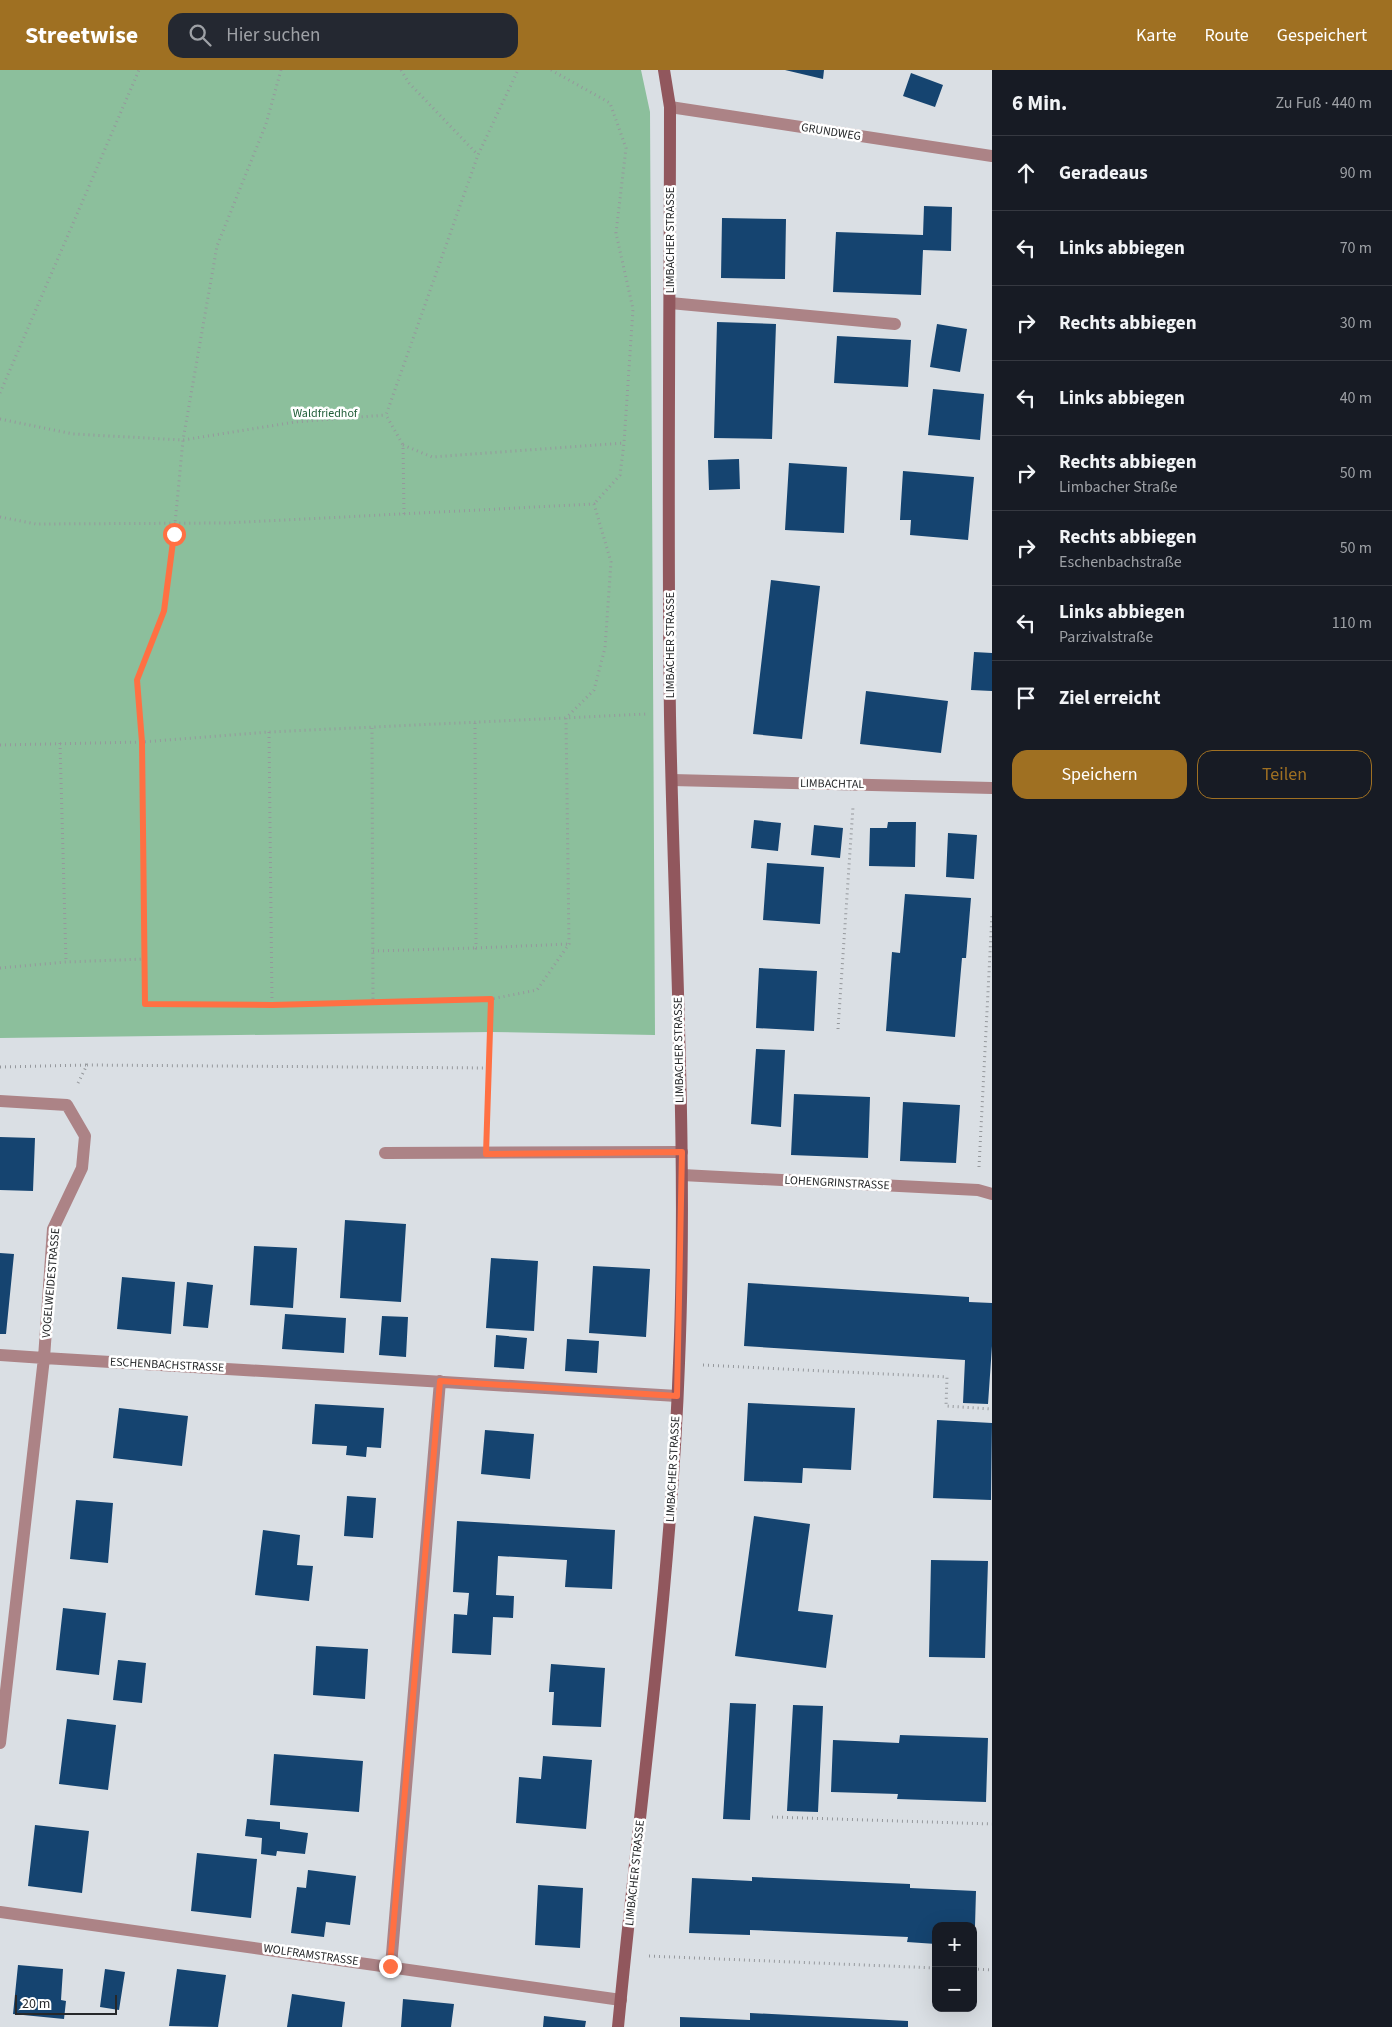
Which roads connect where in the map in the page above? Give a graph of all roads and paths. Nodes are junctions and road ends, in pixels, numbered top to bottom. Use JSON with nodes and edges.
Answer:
{"nodes":[{"id":1,"x":138,"y":70,"type":"edge"},
{"id":2,"x":282,"y":70,"type":"edge"},
{"id":3,"x":401,"y":70,"type":"edge"},
{"id":4,"x":518,"y":70,"type":"edge"},
{"id":5,"x":551,"y":70,"type":"edge"},
{"id":6,"x":664,"y":70,"type":"edge"},
{"id":7,"x":670,"y":107,"type":"junction"},
{"id":8,"x":478,"y":155,"type":"junction"},
{"id":9,"x":992,"y":156,"type":"edge"},
{"id":10,"x":670,"y":303,"type":"junction"},
{"id":11,"x":894,"y":324,"type":"dead end"},
{"id":12,"x":0,"y":393,"type":"edge"},
{"id":13,"x":386,"y":415,"type":"junction"},
{"id":14,"x":0,"y":419,"type":"edge"},
{"id":15,"x":183,"y":440,"type":"junction"},
{"id":16,"x":624,"y":443,"type":"junction"},
{"id":17,"x":402,"y":445,"type":"junction"},
{"id":18,"x":594,"y":504,"type":"junction"},
{"id":19,"x":404,"y":514,"type":"junction"},
{"id":20,"x":0,"y":517,"type":"edge"},
{"id":21,"x":175,"y":523,"type":"junction"},
{"id":22,"x":670,"y":713,"type":"junction"},
{"id":23,"x":566,"y":718,"type":"junction"},
{"id":24,"x":475,"y":723,"type":"junction"},
{"id":25,"x":372,"y":728,"type":"junction"},
{"id":26,"x":269,"y":732,"type":"junction"},
{"id":27,"x":142,"y":742,"type":"junction"},
{"id":28,"x":60,"y":744,"type":"junction"},
{"id":29,"x":0,"y":745,"type":"edge"},
{"id":30,"x":672,"y":780,"type":"junction"},
{"id":31,"x":854,"y":785,"type":"junction"},
{"id":32,"x":992,"y":788,"type":"edge"},
{"id":33,"x":992,"y":914,"type":"edge"},
{"id":34,"x":569,"y":944,"type":"junction"},
{"id":35,"x":476,"y":948,"type":"junction"},
{"id":36,"x":373,"y":951,"type":"junction"},
{"id":37,"x":145,"y":959,"type":"junction"},
{"id":38,"x":66,"y":962,"type":"junction"},
{"id":39,"x":0,"y":968,"type":"edge"},
{"id":40,"x":491,"y":999,"type":"junction"},
{"id":41,"x":372,"y":1002,"type":"junction"},
{"id":42,"x":272,"y":1005,"type":"junction"},
{"id":43,"x":838,"y":1029,"type":"dead end"},
{"id":44,"x":87,"y":1065,"type":"junction"},
{"id":45,"x":0,"y":1067,"type":"edge"},
{"id":46,"x":489,"y":1068,"type":"junction"},
{"id":47,"x":0,"y":1101,"type":"edge"},
{"id":48,"x":66,"y":1105,"type":"junction"},
{"id":49,"x":385,"y":1152,"type":"dead end"},
{"id":50,"x":682,"y":1152,"type":"junction"},
{"id":51,"x":486,"y":1154,"type":"junction"},
{"id":52,"x":682,"y":1175,"type":"junction"},
{"id":53,"x":978,"y":1190,"type":"junction"},
{"id":54,"x":992,"y":1194,"type":"edge"},
{"id":55,"x":0,"y":1355,"type":"edge"},
{"id":56,"x":44,"y":1358,"type":"junction"},
{"id":57,"x":679,"y":1364,"type":"junction"},
{"id":58,"x":440,"y":1381,"type":"junction"},
{"id":59,"x":677,"y":1396,"type":"junction"},
{"id":60,"x":992,"y":1409,"type":"edge"},
{"id":61,"x":0,"y":1743,"type":"edge"},
{"id":62,"x":772,"y":1816,"type":"dead end"},
{"id":63,"x":992,"y":1824,"type":"edge"},
{"id":64,"x":0,"y":1912,"type":"edge"},
{"id":65,"x":626,"y":1955,"type":"junction"},
{"id":66,"x":390,"y":1966,"type":"junction"},
{"id":67,"x":932,"y":1968,"type":"edge"},
{"id":68,"x":977,"y":1970,"type":"edge"},
{"id":69,"x":992,"y":1970,"type":"edge"},
{"id":70,"x":621,"y":2000,"type":"junction"},
{"id":71,"x":618,"y":2027,"type":"edge"}],
"edges":[{"from":1,"to":12,"type":"path"},
{"from":2,"to":15,"type":"path"},
{"from":3,"to":8,"type":"path"},
{"from":4,"to":8,"type":"path"},
{"from":5,"to":16,"type":"path"},
{"from":6,"to":7,"type":"main road","name":"LIMBACHER STRASSE"},
{"from":7,"to":9,"type":"street","name":"GRUNDWEG"},
{"from":7,"to":10,"type":"main road","name":"LIMBACHER STRASSE"},
{"from":8,"to":13,"type":"path"},
{"from":10,"to":11,"type":"street"},
{"from":10,"to":22,"type":"main road","name":"LIMBACHER STRASSE"},
{"from":13,"to":15,"type":"path"},
{"from":13,"to":17,"type":"path"},
{"from":14,"to":15,"type":"path"},
{"from":15,"to":21,"type":"path"},
{"from":16,"to":17,"type":"path"},
{"from":16,"to":18,"type":"path"},
{"from":17,"to":19,"type":"path"},
{"from":18,"to":19,"type":"path"},
{"from":18,"to":23,"type":"path"},
{"from":19,"to":21,"type":"path"},
{"from":20,"to":21,"type":"path"},
{"from":21,"to":27,"type":"path"},
{"from":22,"to":23,"type":"path"},
{"from":22,"to":30,"type":"main road","name":"LIMBACHER STRASSE"},
{"from":23,"to":24,"type":"path"},
{"from":23,"to":34,"type":"path"},
{"from":24,"to":25,"type":"path"},
{"from":24,"to":35,"type":"path"},
{"from":25,"to":26,"type":"path"},
{"from":25,"to":36,"type":"path"},
{"from":26,"to":27,"type":"path"},
{"from":26,"to":42,"type":"path"},
{"from":27,"to":28,"type":"path"},
{"from":27,"to":37,"type":"path"},
{"from":28,"to":29,"type":"path"},
{"from":28,"to":38,"type":"path"},
{"from":30,"to":31,"type":"street","name":"LIMBACHTAL"},
{"from":30,"to":50,"type":"main road","name":"LIMBACHER STRASSE"},
{"from":31,"to":32,"type":"street","name":"LIMBACHTAL"},
{"from":31,"to":43,"type":"path"},
{"from":33,"to":53,"type":"path"},
{"from":34,"to":35,"type":"path"},
{"from":34,"to":40,"type":"path"},
{"from":35,"to":36,"type":"path"},
{"from":36,"to":41,"type":"path"},
{"from":37,"to":38,"type":"path"},
{"from":37,"to":42,"type":"path"},
{"from":38,"to":39,"type":"path"},
{"from":40,"to":41,"type":"path"},
{"from":40,"to":46,"type":"path"},
{"from":41,"to":42,"type":"path"},
{"from":44,"to":45,"type":"path"},
{"from":44,"to":46,"type":"path"},
{"from":44,"to":48,"type":"path"},
{"from":46,"to":51,"type":"path"},
{"from":47,"to":48,"type":"street"},
{"from":48,"to":56,"type":"street","name":"VOGELWEIDESTRASSE"},
{"from":49,"to":51,"type":"street"},
{"from":50,"to":51,"type":"street"},
{"from":50,"to":52,"type":"main road","name":"LIMBACHER STRASSE"},
{"from":52,"to":53,"type":"street","name":"LOHENGRINSTRASSE"},
{"from":52,"to":57,"type":"main road","name":"LIMBACHER STRASSE"},
{"from":53,"to":54,"type":"street","name":"LOHENGRINSTRASSE"},
{"from":55,"to":56,"type":"street","name":"ESCHENBACHSTRASSE"},
{"from":56,"to":58,"type":"street","name":"ESCHENBACHSTRASSE"},
{"from":56,"to":61,"type":"street"},
{"from":57,"to":59,"type":"main road","name":"LIMBACHER STRASSE"},
{"from":57,"to":60,"type":"path"},
{"from":58,"to":59,"type":"street","name":"ESCHENBACHSTRASSE"},
{"from":58,"to":66,"type":"street"},
{"from":59,"to":65,"type":"main road","name":"LIMBACHER STRASSE"},
{"from":62,"to":63,"type":"path"},
{"from":64,"to":66,"type":"street","name":"WOLFRAMSTRASSE"},
{"from":65,"to":67,"type":"path"},
{"from":65,"to":70,"type":"main road","name":"LIMBACHER STRASSE"},
{"from":66,"to":70,"type":"street","name":"WOLFRAMSTRASSE"},
{"from":68,"to":69,"type":"path"},
{"from":70,"to":71,"type":"main road","name":"LIMBACHER STRASSE"}]}
